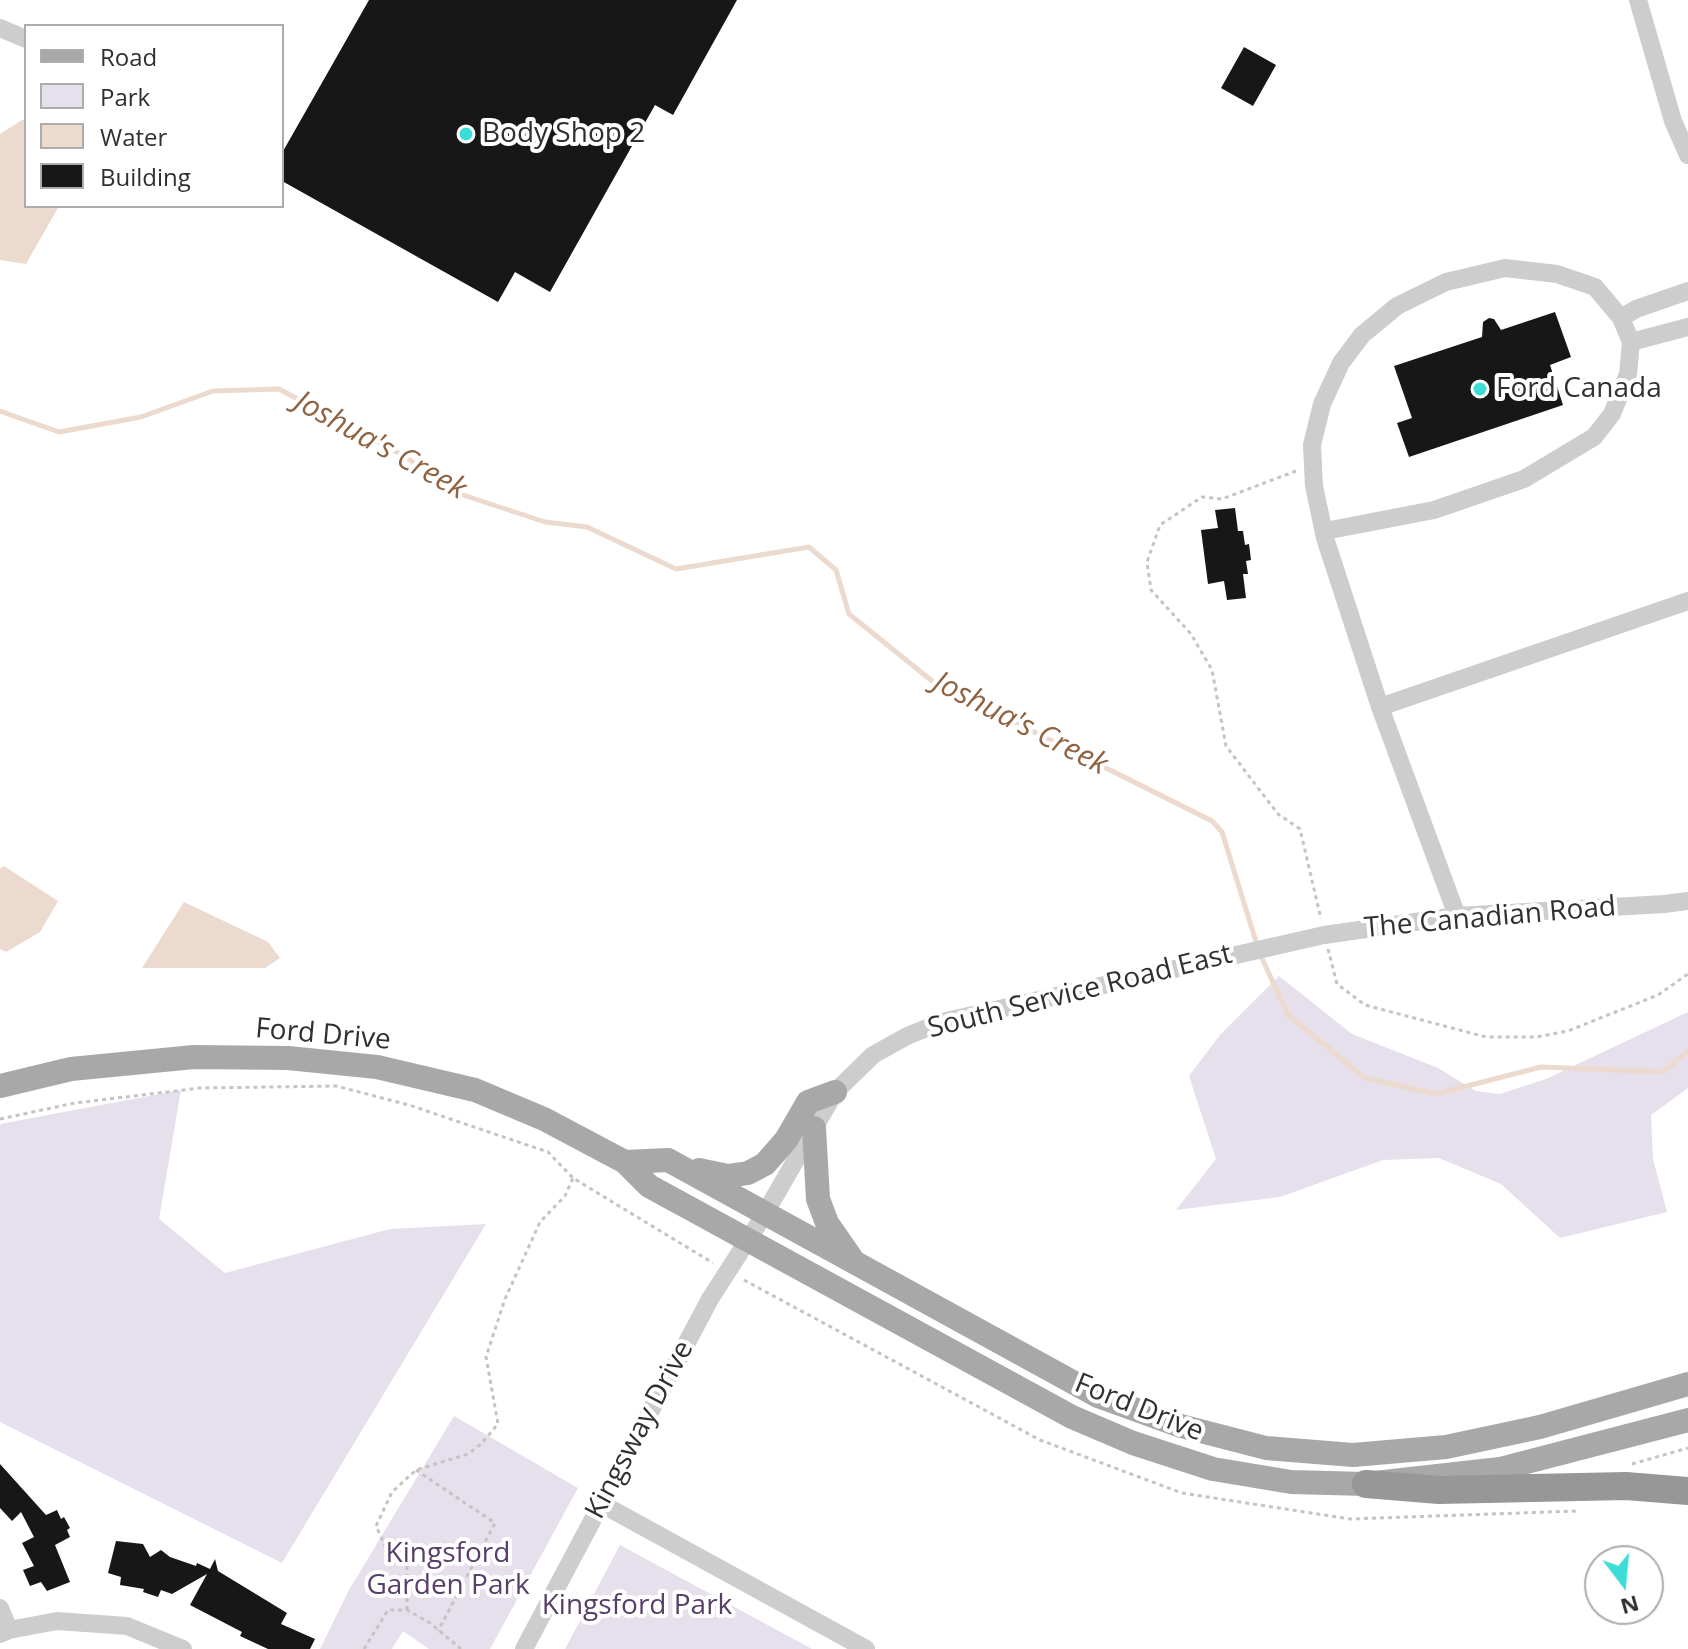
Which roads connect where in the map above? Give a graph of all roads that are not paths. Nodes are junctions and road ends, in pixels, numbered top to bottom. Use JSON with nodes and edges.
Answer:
{"nodes":[{"id":1,"x":1638,"y":0,"type":"edge"},
{"id":2,"x":0,"y":28,"type":"edge"},
{"id":3,"x":24,"y":38,"type":"edge"},
{"id":4,"x":1688,"y":155,"type":"edge"},
{"id":5,"x":1688,"y":291,"type":"edge"},
{"id":6,"x":1621,"y":318,"type":"junction"},
{"id":7,"x":1688,"y":327,"type":"edge"},
{"id":8,"x":1631,"y":342,"type":"junction"},
{"id":9,"x":1325,"y":531,"type":"junction"},
{"id":10,"x":1688,"y":601,"type":"edge"},
{"id":11,"x":1380,"y":707,"type":"junction"},
{"id":12,"x":1688,"y":901,"type":"edge"},
{"id":13,"x":1457,"y":916,"type":"junction"},
{"id":14,"x":1294,"y":941,"type":"joint"},
{"id":15,"x":1,"y":1085,"type":"edge"},
{"id":16,"x":835,"y":1092,"type":"junction"},
{"id":17,"x":814,"y":1128,"type":"junction"},
{"id":18,"x":625,"y":1162,"type":"junction"},
{"id":19,"x":677,"y":1166,"type":"junction"},
{"id":20,"x":764,"y":1215,"type":"junction"},
{"id":21,"x":747,"y":1241,"type":"junction"},
{"id":22,"x":856,"y":1265,"type":"junction"},
{"id":23,"x":1688,"y":1384,"type":"edge"},
{"id":24,"x":1688,"y":1420,"type":"edge"},
{"id":25,"x":1366,"y":1484,"type":"junction"},
{"id":26,"x":1688,"y":1491,"type":"edge"},
{"id":27,"x":600,"y":1503,"type":"junction"},
{"id":28,"x":0,"y":1608,"type":"edge"},
{"id":29,"x":4,"y":1632,"type":"edge"},
{"id":30,"x":183,"y":1649,"type":"edge"},
{"id":31,"x":524,"y":1649,"type":"edge"},
{"id":32,"x":866,"y":1649,"type":"edge"}],
"edges":[{"from":1,"to":4,"type":"street"},
{"from":2,"to":3,"type":"street"},
{"from":5,"to":6,"type":"street"},
{"from":6,"to":8,"type":"street"},
{"from":6,"to":9,"type":"street"},
{"from":7,"to":8,"type":"street"},
{"from":8,"to":9,"type":"street"},
{"from":9,"to":11,"type":"street"},
{"from":10,"to":11,"type":"street"},
{"from":11,"to":13,"type":"street"},
{"from":12,"to":13,"type":"street","name":"The Canadian Road"},
{"from":13,"to":14,"type":"street","name":"The Canadian Road"},
{"from":14,"to":16,"type":"street","name":"South Service Road East"},
{"from":15,"to":18,"type":"main road","name":"Ford Drive"},
{"from":16,"to":17,"type":"street","name":"South Service Road East"},
{"from":16,"to":19,"type":"main road"},
{"from":17,"to":20,"type":"street","name":"South Service Road East"},
{"from":17,"to":22,"type":"main road"},
{"from":18,"to":19,"type":"main road","name":"Ford Drive"},
{"from":18,"to":21,"type":"main road","name":"Ford Drive"},
{"from":19,"to":20,"type":"main road","name":"Ford Drive"},
{"from":20,"to":21,"type":"street","name":"Kingsway Drive"},
{"from":20,"to":22,"type":"main road","name":"Ford Drive"},
{"from":21,"to":25,"type":"main road","name":"Ford Drive"},
{"from":21,"to":27,"type":"street","name":"Kingsway Drive"},
{"from":22,"to":23,"type":"main road","name":"Ford Drive"},
{"from":24,"to":25,"type":"main road","name":"Ford Drive"},
{"from":25,"to":26,"type":"highway"},
{"from":27,"to":31,"type":"street","name":"Kingsway Drive"},
{"from":27,"to":32,"type":"street"},
{"from":28,"to":29,"type":"street"},
{"from":29,"to":30,"type":"street"}]}
